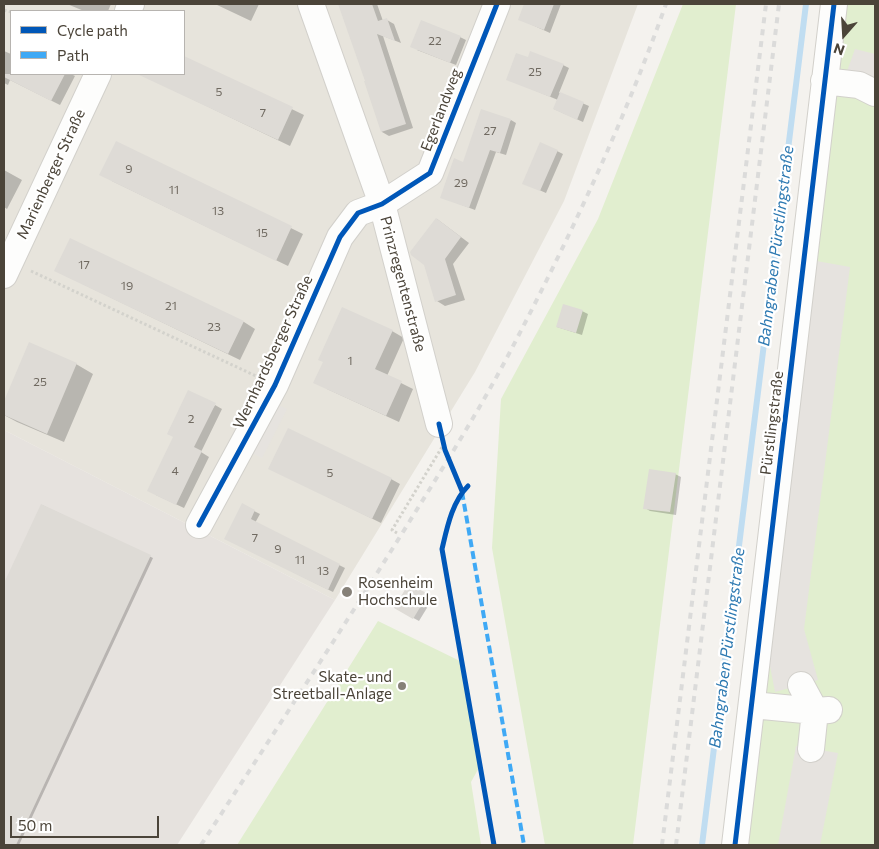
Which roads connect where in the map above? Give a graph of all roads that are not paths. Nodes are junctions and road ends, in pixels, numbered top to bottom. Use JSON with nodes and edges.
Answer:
{"nodes":[{"id":1,"x":312,"y":4,"type":"edge"},
{"id":2,"x":497,"y":4,"type":"edge"},
{"id":3,"x":834,"y":4,"type":"edge"},
{"id":4,"x":98,"y":75,"type":"edge"},
{"id":5,"x":824,"y":81,"type":"junction"},
{"id":6,"x":875,"y":93,"type":"edge"},
{"id":7,"x":382,"y":204,"type":"junction"},
{"id":8,"x":7,"y":268,"type":"edge"},
{"id":9,"x":441,"y":434,"type":"road end"},
{"id":10,"x":199,"y":525,"type":"dead end"},
{"id":11,"x":801,"y":685,"type":"dead end"},
{"id":12,"x":752,"y":705,"type":"junction"},
{"id":13,"x":822,"y":710,"type":"junction"},
{"id":14,"x":811,"y":748,"type":"dead end"},
{"id":15,"x":735,"y":845,"type":"edge"}],
"edges":[{"from":1,"to":7,"type":"street","name":"Prinzregentenstraße"},
{"from":2,"to":7,"type":"street","name":"Egerlandweg"},
{"from":3,"to":5,"type":"street","name":"Pürstlingstraße"},
{"from":4,"to":8,"type":"street","name":"Marienberger Straße"},
{"from":5,"to":6,"type":"street"},
{"from":5,"to":12,"type":"street","name":"Pürstlingstraße"},
{"from":7,"to":9,"type":"street","name":"Prinzregentenstraße"},
{"from":7,"to":10,"type":"street","name":"Wernhardsberger Straße"},
{"from":11,"to":13,"type":"street"},
{"from":12,"to":13,"type":"street"},
{"from":12,"to":15,"type":"street","name":"Pürstlingstraße"},
{"from":13,"to":14,"type":"street"}]}
